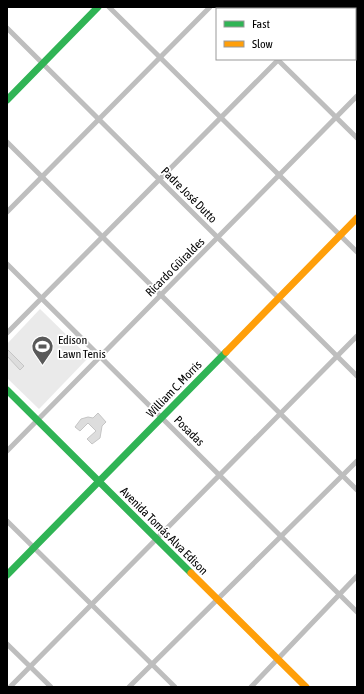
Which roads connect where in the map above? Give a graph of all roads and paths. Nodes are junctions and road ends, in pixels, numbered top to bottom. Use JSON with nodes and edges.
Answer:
{"nodes":[{"id":1,"x":98,"y":7,"type":"edge"},
{"id":2,"x":109,"y":7,"type":"edge"},
{"id":3,"x":210,"y":7,"type":"edge"},
{"id":4,"x":7,"y":28,"type":"edge"},
{"id":5,"x":160,"y":58,"type":"junction"},
{"id":6,"x":277,"y":60,"type":"edge"},
{"id":7,"x":279,"y":60,"type":"edge"},
{"id":8,"x":43,"y":63,"type":"junction"},
{"id":9,"x":357,"y":96,"type":"edge"},
{"id":10,"x":7,"y":100,"type":"edge"},
{"id":11,"x":336,"y":117,"type":"junction"},
{"id":12,"x":221,"y":118,"type":"junction"},
{"id":13,"x":98,"y":120,"type":"junction"},
{"id":14,"x":357,"y":138,"type":"edge"},
{"id":15,"x":7,"y":142,"type":"edge"},
{"id":16,"x":280,"y":174,"type":"junction"},
{"id":17,"x":42,"y":177,"type":"junction"},
{"id":18,"x":159,"y":180,"type":"junction"},
{"id":19,"x":7,"y":212,"type":"edge"},
{"id":20,"x":357,"y":218,"type":"edge"},
{"id":21,"x":340,"y":235,"type":"junction"},
{"id":22,"x":102,"y":237,"type":"junction"},
{"id":23,"x":217,"y":238,"type":"junction"},
{"id":24,"x":357,"y":252,"type":"edge"},
{"id":25,"x":7,"y":264,"type":"edge"},
{"id":26,"x":161,"y":295,"type":"junction"},
{"id":27,"x":41,"y":298,"type":"junction"},
{"id":28,"x":278,"y":298,"type":"junction"},
{"id":29,"x":7,"y":333,"type":"edge"},
{"id":30,"x":357,"y":336,"type":"edge"},
{"id":31,"x":100,"y":356,"type":"junction"},
{"id":32,"x":222,"y":356,"type":"junction"},
{"id":33,"x":337,"y":356,"type":"junction"},
{"id":34,"x":357,"y":376,"type":"edge"},
{"id":35,"x":7,"y":390,"type":"edge"},
{"id":36,"x":281,"y":414,"type":"junction"},
{"id":37,"x":162,"y":418,"type":"junction"},
{"id":38,"x":37,"y":420,"type":"junction"},
{"id":39,"x":7,"y":451,"type":"edge"},
{"id":40,"x":357,"y":461,"type":"edge"},
{"id":41,"x":220,"y":475,"type":"junction"},
{"id":42,"x":343,"y":476,"type":"junction"},
{"id":43,"x":99,"y":482,"type":"junction"},
{"id":44,"x":357,"y":490,"type":"edge"},
{"id":45,"x":7,"y":520,"type":"edge"},
{"id":46,"x":280,"y":536,"type":"junction"},
{"id":47,"x":157,"y":539,"type":"junction"},
{"id":48,"x":34,"y":548,"type":"junction"},
{"id":49,"x":7,"y":574,"type":"edge"},
{"id":50,"x":357,"y":576,"type":"edge"},
{"id":51,"x":339,"y":594,"type":"junction"},
{"id":52,"x":217,"y":598,"type":"junction"},
{"id":53,"x":91,"y":605,"type":"junction"},
{"id":54,"x":357,"y":612,"type":"edge"},
{"id":55,"x":7,"y":644,"type":"edge"},
{"id":56,"x":278,"y":660,"type":"junction"},
{"id":57,"x":152,"y":664,"type":"junction"},
{"id":58,"x":30,"y":667,"type":"junction"},
{"id":59,"x":10,"y":687,"type":"edge"},
{"id":60,"x":51,"y":687,"type":"edge"},
{"id":61,"x":129,"y":687,"type":"edge"},
{"id":62,"x":175,"y":687,"type":"edge"},
{"id":63,"x":251,"y":687,"type":"edge"},
{"id":64,"x":306,"y":687,"type":"edge"}],
"edges":[{"from":1,"to":8,"type":"main road"},
{"from":2,"to":5,"type":"street"},
{"from":3,"to":5,"type":"street"},
{"from":4,"to":8,"type":"street","name":"Padre José Dutto"},
{"from":5,"to":12,"type":"street"},
{"from":5,"to":13,"type":"street"},
{"from":6,"to":12,"type":"street"},
{"from":7,"to":11,"type":"street"},
{"from":8,"to":10,"type":"main road"},
{"from":8,"to":13,"type":"street","name":"Padre José Dutto"},
{"from":9,"to":11,"type":"street","name":"Ricardo Güiraldes"},
{"from":11,"to":14,"type":"street"},
{"from":11,"to":16,"type":"street","name":"Ricardo Güiraldes"},
{"from":12,"to":16,"type":"street"},
{"from":12,"to":18,"type":"street"},
{"from":13,"to":17,"type":"street"},
{"from":13,"to":18,"type":"street","name":"Padre José Dutto"},
{"from":15,"to":17,"type":"street"},
{"from":16,"to":21,"type":"street"},
{"from":16,"to":23,"type":"street","name":"Ricardo Güiraldes"},
{"from":17,"to":19,"type":"street"},
{"from":17,"to":22,"type":"street"},
{"from":18,"to":22,"type":"street"},
{"from":18,"to":23,"type":"street","name":"Padre José Dutto"},
{"from":20,"to":21,"type":"main road","name":"William C. Morris"},
{"from":21,"to":24,"type":"street"},
{"from":21,"to":28,"type":"main road","name":"William C. Morris"},
{"from":22,"to":26,"type":"street"},
{"from":22,"to":27,"type":"street"},
{"from":23,"to":26,"type":"street","name":"Ricardo Güiraldes"},
{"from":23,"to":28,"type":"street","name":"Padre José Dutto"},
{"from":25,"to":27,"type":"street","name":"Posadas"},
{"from":26,"to":31,"type":"street","name":"Ricardo Güiraldes"},
{"from":26,"to":32,"type":"street"},
{"from":27,"to":29,"type":"street"},
{"from":27,"to":31,"type":"street","name":"Posadas"},
{"from":28,"to":32,"type":"main road","name":"William C. Morris"},
{"from":28,"to":33,"type":"street","name":"Padre José Dutto"},
{"from":30,"to":33,"type":"street"},
{"from":31,"to":37,"type":"street","name":"Posadas"},
{"from":31,"to":38,"type":"street","name":"Ricardo Güiraldes"},
{"from":32,"to":36,"type":"street"},
{"from":32,"to":37,"type":"main road","name":"William C. Morris"},
{"from":33,"to":34,"type":"street","name":"Padre José Dutto"},
{"from":33,"to":36,"type":"street"},
{"from":35,"to":38,"type":"main road","name":"Avenida Tomás Alva Edison"},
{"from":36,"to":41,"type":"street"},
{"from":36,"to":42,"type":"street"},
{"from":37,"to":41,"type":"street","name":"Posadas"},
{"from":37,"to":43,"type":"main road","name":"William C. Morris"},
{"from":38,"to":39,"type":"street","name":"Ricardo Güiraldes"},
{"from":38,"to":43,"type":"main road","name":"Avenida Tomás Alva Edison"},
{"from":40,"to":42,"type":"street"},
{"from":41,"to":46,"type":"street","name":"Posadas"},
{"from":41,"to":47,"type":"street"},
{"from":42,"to":44,"type":"street"},
{"from":42,"to":46,"type":"street"},
{"from":43,"to":47,"type":"main road","name":"Avenida Tomás Alva Edison"},
{"from":43,"to":48,"type":"main road","name":"William C. Morris"},
{"from":45,"to":48,"type":"street"},
{"from":46,"to":51,"type":"street","name":"Posadas"},
{"from":46,"to":52,"type":"street"},
{"from":47,"to":52,"type":"main road","name":"Avenida Tomás Alva Edison"},
{"from":47,"to":53,"type":"street"},
{"from":48,"to":49,"type":"main road","name":"William C. Morris"},
{"from":48,"to":53,"type":"street"},
{"from":50,"to":51,"type":"street"},
{"from":51,"to":54,"type":"street","name":"Posadas"},
{"from":51,"to":56,"type":"street"},
{"from":52,"to":56,"type":"main road","name":"Avenida Tomás Alva Edison"},
{"from":52,"to":57,"type":"street"},
{"from":53,"to":57,"type":"street"},
{"from":53,"to":58,"type":"street"},
{"from":55,"to":58,"type":"street"},
{"from":56,"to":63,"type":"street"},
{"from":56,"to":64,"type":"main road","name":"Avenida Tomás Alva Edison"},
{"from":57,"to":61,"type":"street"},
{"from":57,"to":62,"type":"street"},
{"from":58,"to":59,"type":"street"},
{"from":58,"to":60,"type":"street"}]}
